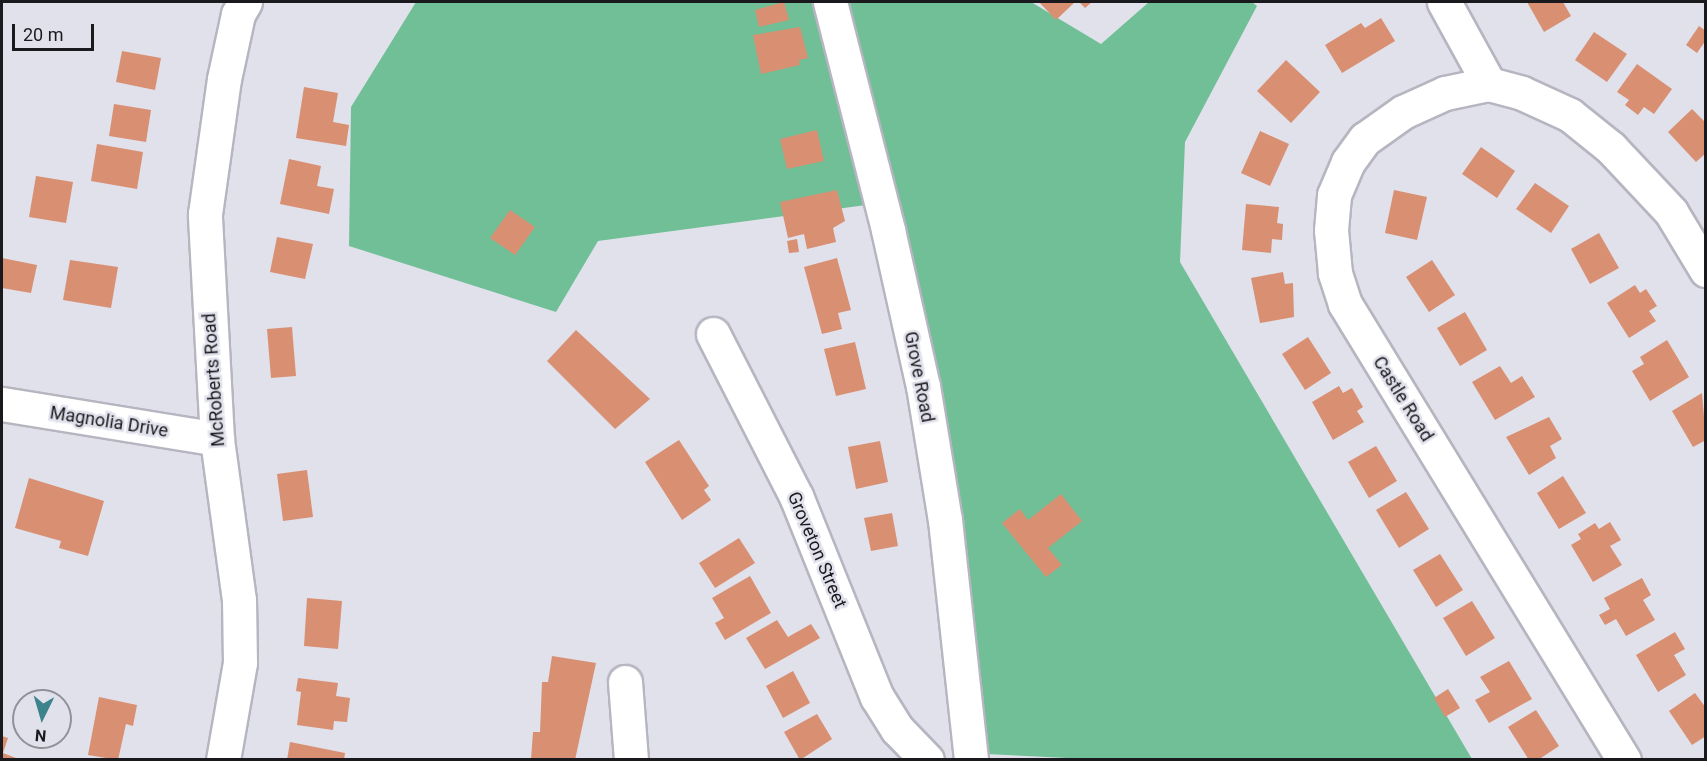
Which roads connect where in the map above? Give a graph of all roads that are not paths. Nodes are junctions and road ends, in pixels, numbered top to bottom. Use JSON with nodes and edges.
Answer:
{"nodes":[{"id":1,"x":245,"y":2,"type":"edge"},
{"id":2,"x":830,"y":2,"type":"edge"},
{"id":3,"x":1444,"y":2,"type":"edge"},
{"id":4,"x":1489,"y":84,"type":"junction"},
{"id":5,"x":1706,"y":270,"type":"edge"},
{"id":6,"x":713,"y":334,"type":"dead end"},
{"id":7,"x":2,"y":404,"type":"edge"},
{"id":8,"x":217,"y":439,"type":"junction"},
{"id":9,"x":625,"y":682,"type":"dead end"},
{"id":10,"x":223,"y":759,"type":"edge"},
{"id":11,"x":631,"y":759,"type":"edge"},
{"id":12,"x":927,"y":759,"type":"edge"},
{"id":13,"x":971,"y":759,"type":"edge"},
{"id":14,"x":1624,"y":759,"type":"edge"}],
"edges":[{"from":1,"to":8,"type":"street","name":"McRoberts Road"},
{"from":2,"to":13,"type":"street","name":"Grove Road"},
{"from":3,"to":4,"type":"street"},
{"from":4,"to":5,"type":"street","name":"Castle Road"},
{"from":4,"to":14,"type":"street","name":"Castle Road"},
{"from":6,"to":12,"type":"street","name":"Groveton Street"},
{"from":7,"to":8,"type":"street","name":"Magnolia Drive"},
{"from":8,"to":10,"type":"street","name":"McRoberts Road"},
{"from":9,"to":11,"type":"street"}]}
